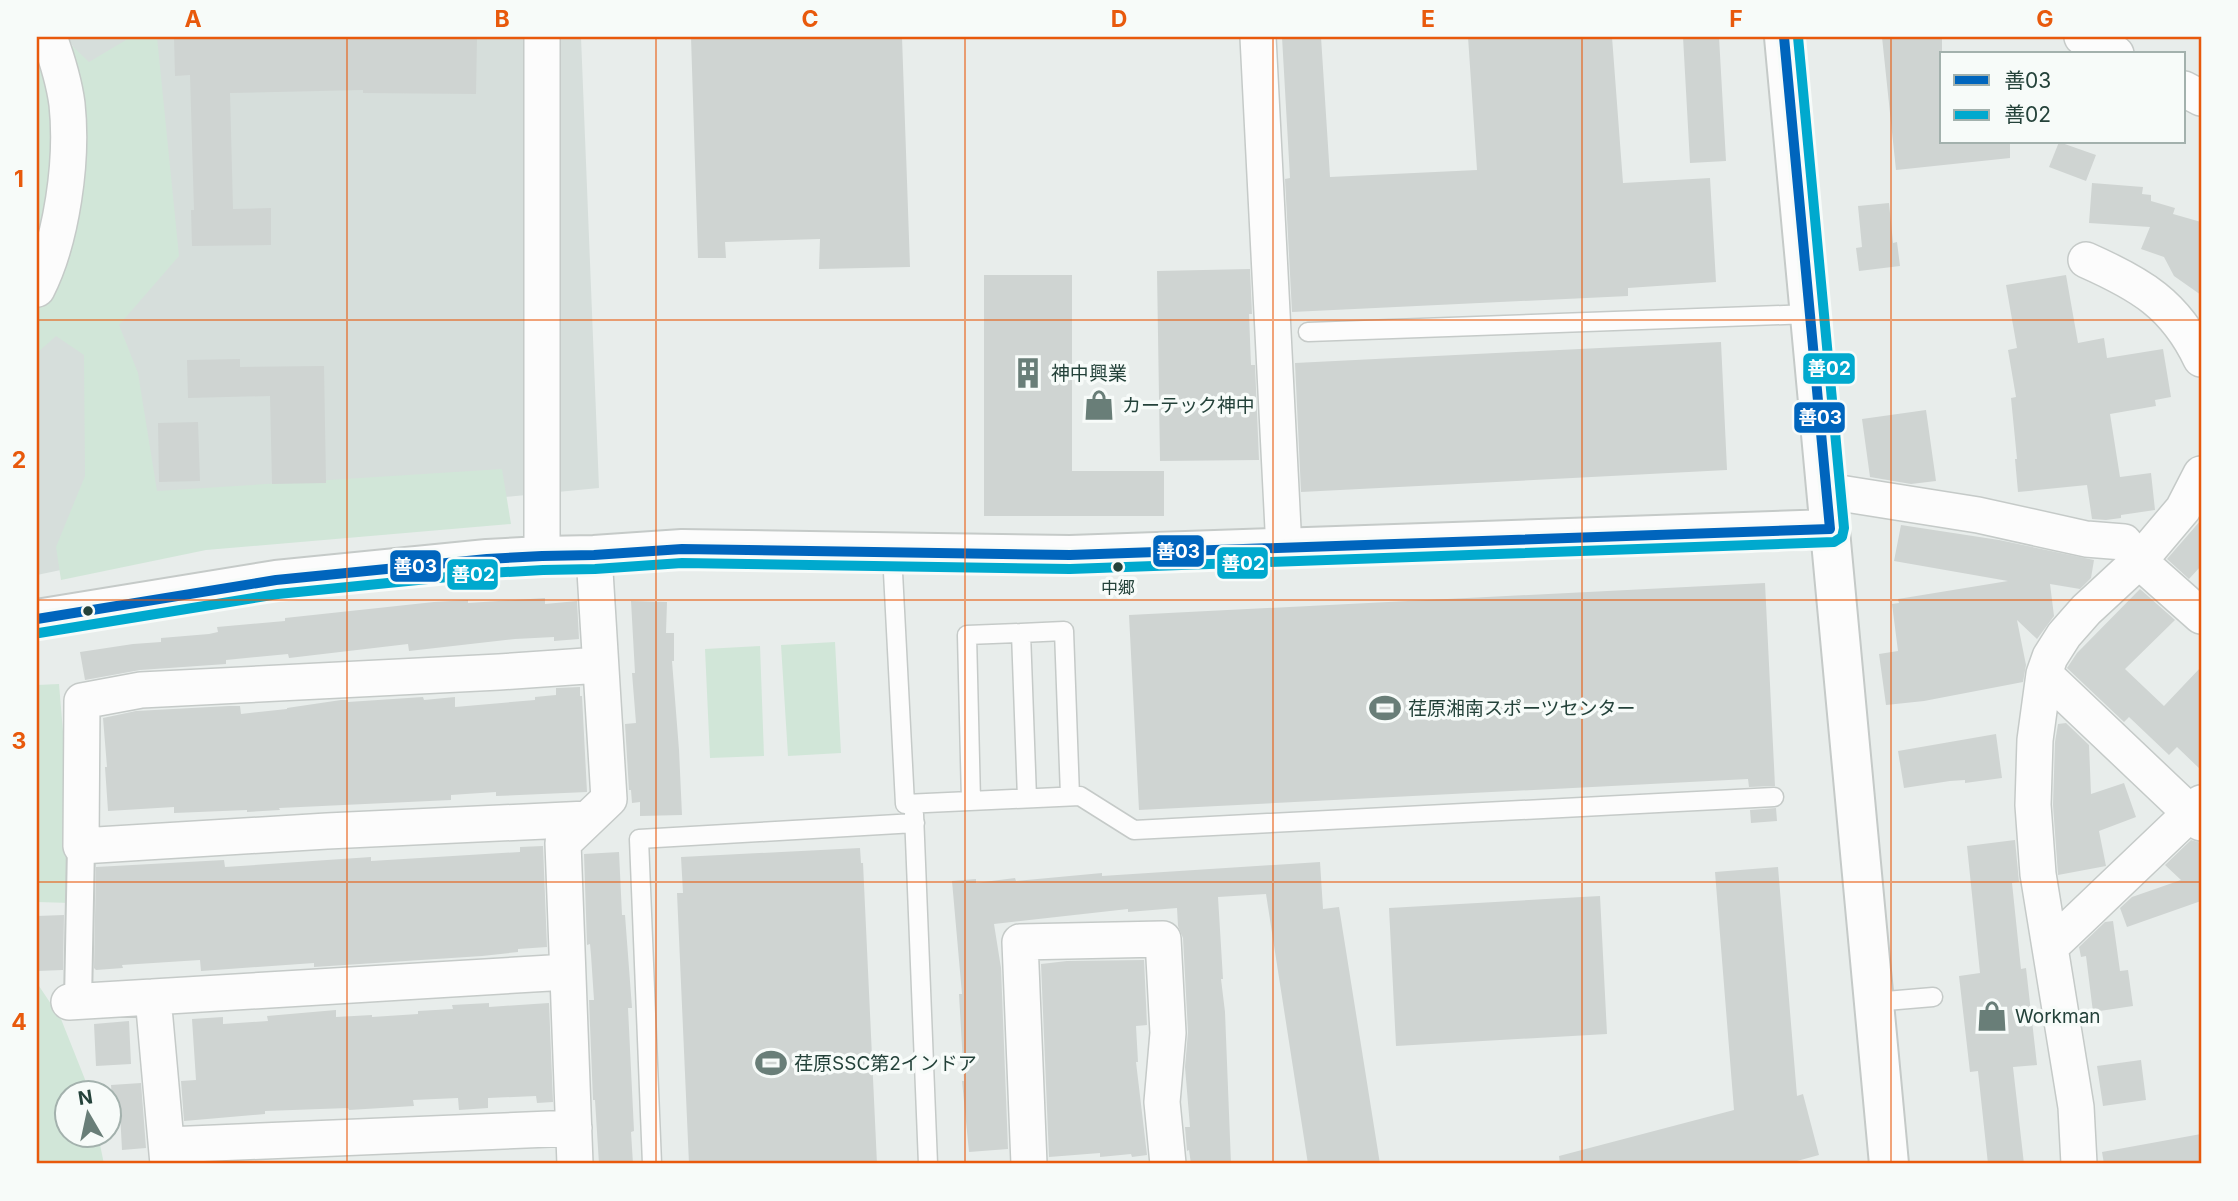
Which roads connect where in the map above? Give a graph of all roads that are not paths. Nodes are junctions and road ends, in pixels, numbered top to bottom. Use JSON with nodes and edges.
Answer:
{"nodes":[{"id":1,"x":49,"y":37,"type":"edge"},
{"id":2,"x":542,"y":37,"type":"edge"},
{"id":3,"x":1258,"y":37,"type":"edge"},
{"id":4,"x":1784,"y":37,"type":"edge"},
{"id":5,"x":2086,"y":260,"type":"dead end"},
{"id":6,"x":37,"y":289,"type":"edge"},
{"id":7,"x":1810,"y":314,"type":"junction"},
{"id":8,"x":1308,"y":332,"type":"dead end"},
{"id":9,"x":2201,"y":359,"type":"edge"},
{"id":10,"x":2201,"y":474,"type":"edge"},
{"id":11,"x":1827,"y":491,"type":"junction"},
{"id":12,"x":1830,"y":529,"type":"junction"},
{"id":13,"x":1284,"y":549,"type":"junction"},
{"id":14,"x":892,"y":553,"type":"junction"},
{"id":15,"x":594,"y":555,"type":"junction"},
{"id":16,"x":542,"y":556,"type":"junction"},
{"id":17,"x":2139,"y":561,"type":"junction"},
{"id":18,"x":2201,"y":616,"type":"edge"},
{"id":19,"x":37,"y":619,"type":"edge"},
{"id":20,"x":1021,"y":633,"type":"junction"},
{"id":21,"x":600,"y":665,"type":"junction"},
{"id":22,"x":2045,"y":674,"type":"junction"},
{"id":23,"x":1070,"y":796,"type":"junction"},
{"id":24,"x":1774,"y":797,"type":"dead end"},
{"id":25,"x":1027,"y":798,"type":"junction"},
{"id":26,"x":971,"y":801,"type":"junction"},
{"id":27,"x":914,"y":804,"type":"junction"},
{"id":28,"x":2198,"y":813,"type":"edge"},
{"id":29,"x":588,"y":819,"type":"junction"},
{"id":30,"x":915,"y":823,"type":"junction"},
{"id":31,"x":80,"y":846,"type":"junction"},
{"id":32,"x":2050,"y":947,"type":"junction"},
{"id":33,"x":568,"y":972,"type":"junction"},
{"id":34,"x":153,"y":997,"type":"junction"},
{"id":35,"x":1933,"y":997,"type":"dead end"},
{"id":36,"x":74,"y":1001,"type":"joint"},
{"id":37,"x":1874,"y":1002,"type":"junction"},
{"id":38,"x":574,"y":1128,"type":"junction"},
{"id":39,"x":168,"y":1155,"type":"edge"},
{"id":40,"x":575,"y":1164,"type":"edge"},
{"id":41,"x":652,"y":1164,"type":"edge"},
{"id":42,"x":929,"y":1164,"type":"edge"},
{"id":43,"x":1029,"y":1164,"type":"edge"},
{"id":44,"x":1168,"y":1164,"type":"edge"},
{"id":45,"x":1889,"y":1164,"type":"edge"},
{"id":46,"x":2079,"y":1164,"type":"edge"}],
"edges":[{"from":1,"to":6,"type":"street"},
{"from":2,"to":16,"type":"street"},
{"from":3,"to":13,"type":"street"},
{"from":4,"to":7,"type":"street"},
{"from":5,"to":9,"type":"street"},
{"from":7,"to":8,"type":"lane"},
{"from":7,"to":11,"type":"street"},
{"from":10,"to":17,"type":"street"},
{"from":11,"to":12,"type":"street"},
{"from":11,"to":17,"type":"street"},
{"from":12,"to":13,"type":"street"},
{"from":12,"to":37,"type":"street"},
{"from":13,"to":14,"type":"street"},
{"from":14,"to":15,"type":"street"},
{"from":14,"to":27,"type":"lane"},
{"from":15,"to":16,"type":"street"},
{"from":15,"to":21,"type":"street"},
{"from":16,"to":19,"type":"street"},
{"from":17,"to":18,"type":"street"},
{"from":17,"to":22,"type":"street"},
{"from":20,"to":23,"type":"lane"},
{"from":20,"to":25,"type":"lane"},
{"from":20,"to":26,"type":"lane"},
{"from":21,"to":29,"type":"street"},
{"from":21,"to":31,"type":"street"},
{"from":22,"to":28,"type":"street"},
{"from":22,"to":32,"type":"street"},
{"from":23,"to":24,"type":"lane"},
{"from":23,"to":25,"type":"lane"},
{"from":25,"to":26,"type":"lane"},
{"from":26,"to":27,"type":"lane"},
{"from":27,"to":30,"type":"lane"},
{"from":28,"to":32,"type":"street"},
{"from":29,"to":31,"type":"street"},
{"from":29,"to":33,"type":"street"},
{"from":30,"to":41,"type":"lane"},
{"from":30,"to":42,"type":"lane"},
{"from":31,"to":36,"type":"street"},
{"from":32,"to":46,"type":"street"},
{"from":33,"to":34,"type":"street"},
{"from":33,"to":38,"type":"street"},
{"from":34,"to":36,"type":"street"},
{"from":34,"to":39,"type":"street"},
{"from":35,"to":37,"type":"lane"},
{"from":37,"to":45,"type":"street"},
{"from":38,"to":39,"type":"street"},
{"from":38,"to":40,"type":"street"},
{"from":43,"to":44,"type":"street"}]}
